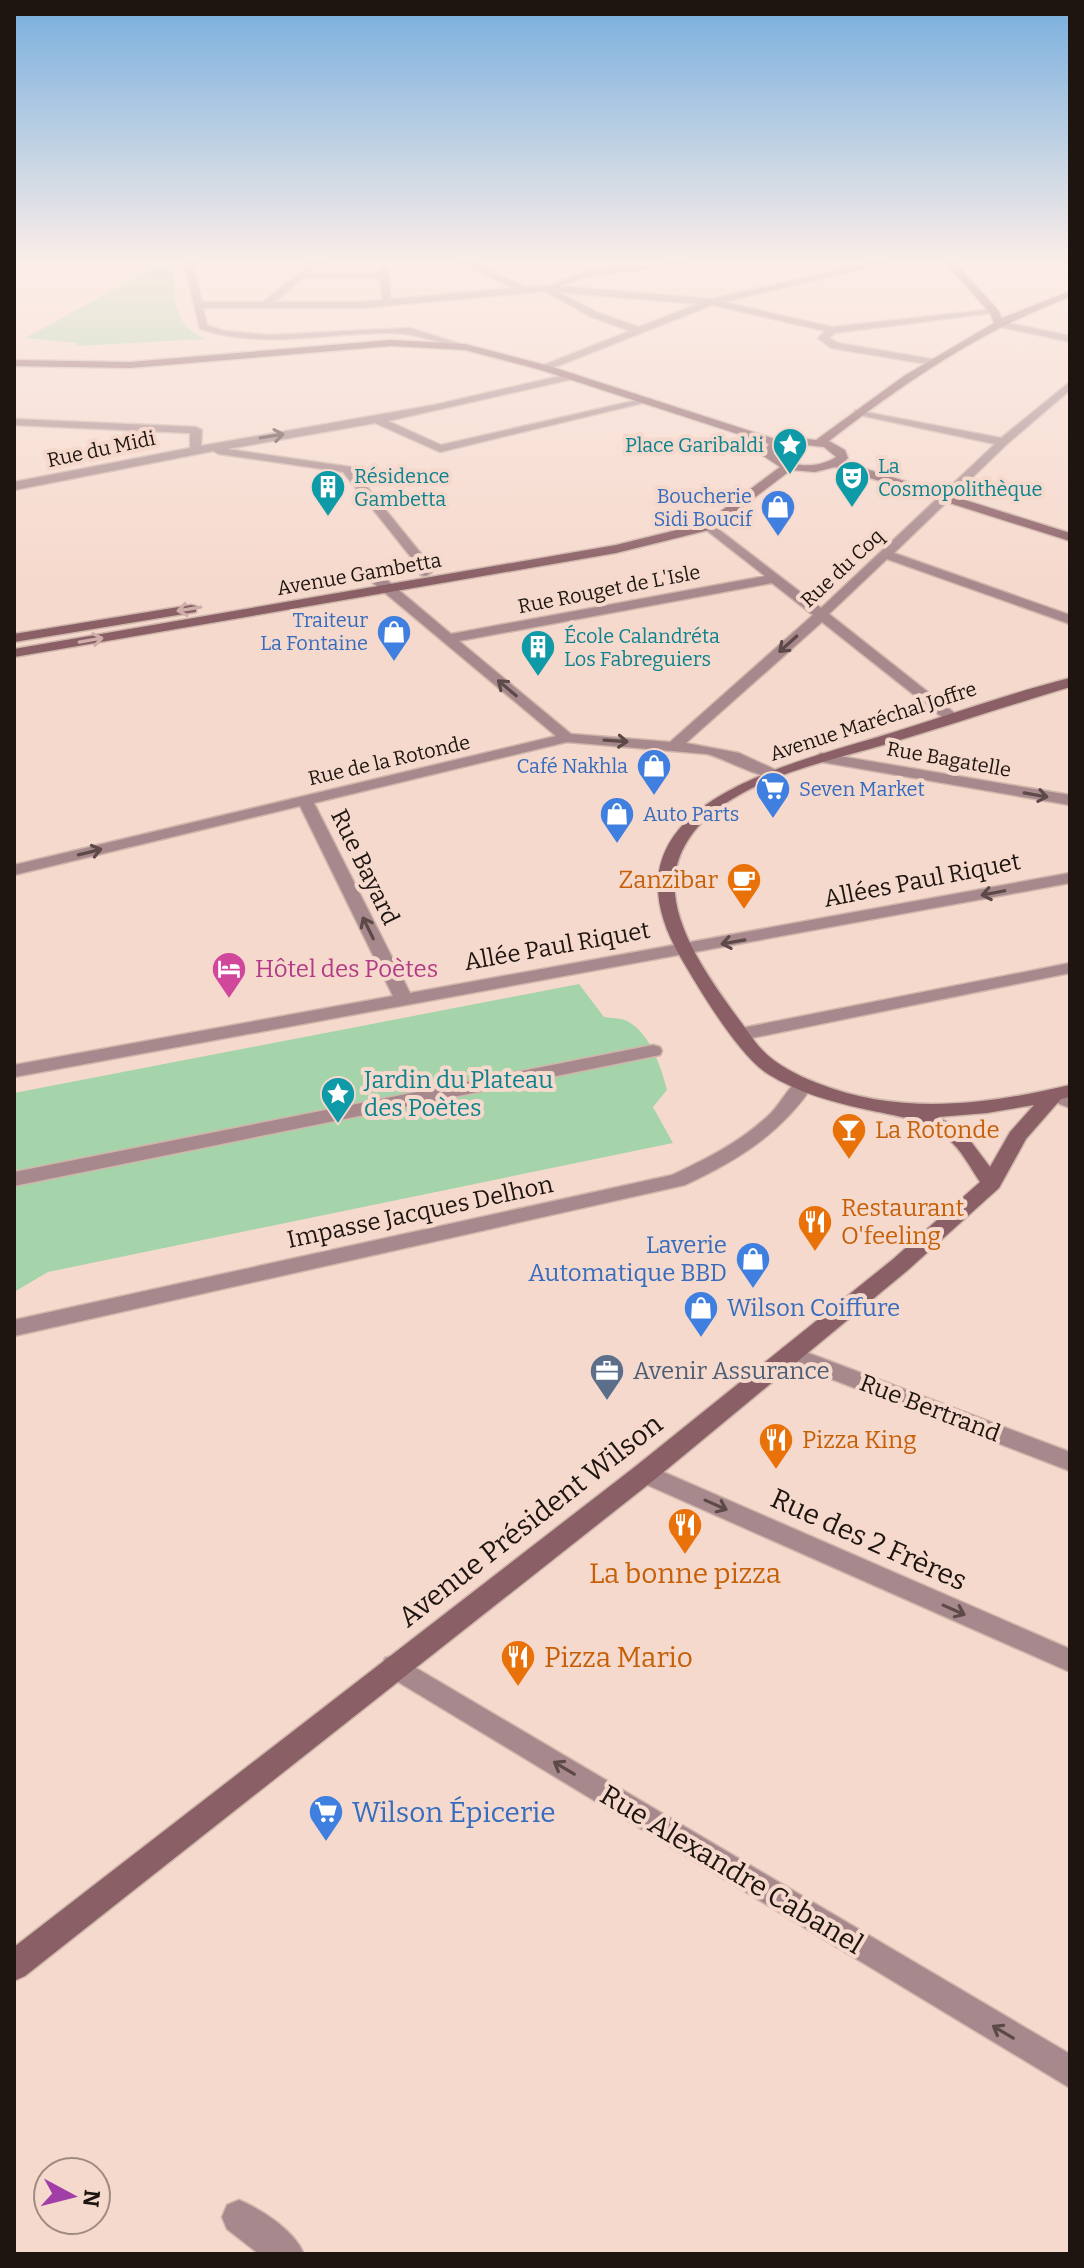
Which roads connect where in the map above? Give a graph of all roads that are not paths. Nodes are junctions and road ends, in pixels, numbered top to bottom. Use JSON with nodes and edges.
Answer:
{"nodes":[{"id":1,"x":548,"y":369,"type":"edge"},
{"id":2,"x":923,"y":369,"type":"edge"},
{"id":3,"x":573,"y":376,"type":"junction"},
{"id":4,"x":1070,"y":385,"type":"edge"},
{"id":5,"x":646,"y":401,"type":"junction"},
{"id":6,"x":859,"y":412,"type":"junction"},
{"id":7,"x":377,"y":420,"type":"junction"},
{"id":8,"x":14,"y":422,"type":"edge"},
{"id":9,"x":1003,"y":442,"type":"junction"},
{"id":10,"x":819,"y":443,"type":"junction"},
{"id":11,"x":779,"y":444,"type":"junction"},
{"id":12,"x":195,"y":448,"type":"junction"},
{"id":13,"x":835,"y":463,"type":"junction"},
{"id":14,"x":789,"y":466,"type":"junction"},
{"id":15,"x":14,"y":486,"type":"edge"},
{"id":16,"x":947,"y":496,"type":"junction"},
{"id":17,"x":709,"y":526,"type":"junction"},
{"id":18,"x":1070,"y":537,"type":"edge"},
{"id":19,"x":886,"y":554,"type":"junction"},
{"id":20,"x":426,"y":572,"type":"junction"},
{"id":21,"x":776,"y":578,"type":"junction"},
{"id":22,"x":377,"y":579,"type":"junction"},
{"id":23,"x":389,"y":590,"type":"junction"},
{"id":24,"x":822,"y":614,"type":"junction"},
{"id":25,"x":1070,"y":620,"type":"edge"},
{"id":26,"x":14,"y":638,"type":"edge"},
{"id":27,"x":448,"y":639,"type":"junction"},
{"id":28,"x":14,"y":653,"type":"edge"},
{"id":29,"x":1070,"y":682,"type":"edge"},
{"id":30,"x":952,"y":718,"type":"junction"},
{"id":31,"x":567,"y":738,"type":"junction"},
{"id":32,"x":675,"y":745,"type":"junction"},
{"id":33,"x":821,"y":758,"type":"junction"},
{"id":34,"x":773,"y":774,"type":"junction"},
{"id":35,"x":305,"y":800,"type":"junction"},
{"id":36,"x":1070,"y":800,"type":"edge"},
{"id":37,"x":14,"y":870,"type":"edge"},
{"id":38,"x":1070,"y":878,"type":"edge"},
{"id":39,"x":683,"y":950,"type":"junction"},
{"id":40,"x":1070,"y":968,"type":"edge"},
{"id":41,"x":403,"y":998,"type":"junction"},
{"id":42,"x":742,"y":1034,"type":"junction"},
{"id":43,"x":653,"y":1051,"type":"dead end"},
{"id":44,"x":14,"y":1071,"type":"edge"},
{"id":45,"x":804,"y":1084,"type":"junction"},
{"id":46,"x":1065,"y":1096,"type":"edge"},
{"id":47,"x":916,"y":1113,"type":"junction"},
{"id":48,"x":14,"y":1179,"type":"edge"},
{"id":49,"x":992,"y":1183,"type":"junction"},
{"id":50,"x":14,"y":1328,"type":"edge"},
{"id":51,"x":790,"y":1354,"type":"junction"},
{"id":52,"x":1070,"y":1462,"type":"edge"},
{"id":53,"x":645,"y":1473,"type":"junction"},
{"id":54,"x":1070,"y":1661,"type":"edge"},
{"id":55,"x":394,"y":1666,"type":"junction"},
{"id":56,"x":14,"y":1966,"type":"edge"},
{"id":57,"x":1070,"y":2072,"type":"edge"},
{"id":58,"x":239,"y":2217,"type":"dead end"},
{"id":59,"x":287,"y":2254,"type":"edge"}],
"edges":[{"from":1,"to":3,"type":"main road"},
{"from":2,"to":6,"type":"main road"},
{"from":3,"to":5,"type":"main road"},
{"from":3,"to":7,"type":"street","name":"Rue du Midi"},
{"from":4,"to":9,"type":"street","name":"Rue du Coq"},
{"from":5,"to":7,"type":"street"},
{"from":5,"to":11,"type":"main road"},
{"from":6,"to":9,"type":"street"},
{"from":6,"to":10,"type":"main road"},
{"from":12,"to":7,"type":"street","name":"Rue du Midi","one_way":true},
{"from":8,"to":12,"type":"street"},
{"from":9,"to":16,"type":"street","name":"Rue du Coq"},
{"from":10,"to":11,"type":"main road"},
{"from":10,"to":13,"type":"main road"},
{"from":11,"to":14,"type":"main road"},
{"from":12,"to":15,"type":"street","name":"Rue du Midi"},
{"from":12,"to":20,"type":"street"},
{"from":13,"to":14,"type":"main road"},
{"from":13,"to":16,"type":"main road"},
{"from":14,"to":17,"type":"main road","name":"Avenue Gambetta"},
{"from":16,"to":18,"type":"main road"},
{"from":16,"to":19,"type":"street","name":"Rue du Coq"},
{"from":17,"to":20,"type":"main road","name":"Avenue Gambetta"},
{"from":17,"to":21,"type":"street"},
{"from":17,"to":23,"type":"main road","name":"Avenue Gambetta"},
{"from":19,"to":24,"type":"street","name":"Rue du Coq"},
{"from":19,"to":25,"type":"street"},
{"from":20,"to":22,"type":"main road","name":"Avenue Gambetta"},
{"from":21,"to":24,"type":"street"},
{"from":21,"to":27,"type":"street","name":"Rue Rouget de L'Isle"},
{"from":22,"to":23,"type":"street"},
{"from":22,"to":26,"type":"main road","name":"Avenue Gambetta","one_way":true},
{"from":23,"to":27,"type":"street"},
{"from":28,"to":23,"type":"main road","name":"Avenue Gambetta","one_way":true},
{"from":24,"to":30,"type":"street"},
{"from":24,"to":32,"type":"street","name":"Rue du Coq","one_way":true},
{"from":31,"to":27,"type":"street","one_way":true},
{"from":29,"to":30,"type":"main road","name":"Avenue Maréchal Joffre"},
{"from":30,"to":33,"type":"main road","name":"Avenue Maréchal Joffre"},
{"from":31,"to":32,"type":"street","name":"Rue de la Rotonde","one_way":true},
{"from":31,"to":35,"type":"street","name":"Rue de la Rotonde"},
{"from":32,"to":34,"type":"street","name":"Rue de la Rotonde"},
{"from":33,"to":34,"type":"main road","name":"Avenue Maréchal Joffre"},
{"from":33,"to":36,"type":"street","name":"Rue Bagatelle","one_way":true},
{"from":34,"to":39,"type":"main road","name":"Avenue Maréchal Joffre"},
{"from":37,"to":35,"type":"street","name":"Rue de la Rotonde","one_way":true},
{"from":41,"to":35,"type":"street","name":"Rue Bayard","one_way":true},
{"from":38,"to":39,"type":"street","name":"Allées Paul Riquet","one_way":true},
{"from":39,"to":41,"type":"street","name":"Allée Paul Riquet"},
{"from":39,"to":42,"type":"main road","name":"Avenue Maréchal Joffre"},
{"from":40,"to":42,"type":"street"},
{"from":41,"to":44,"type":"street","name":"Allée Paul Riquet"},
{"from":42,"to":45,"type":"main road","name":"Avenue Maréchal Joffre"},
{"from":43,"to":48,"type":"street"},
{"from":45,"to":47,"type":"main road"},
{"from":45,"to":50,"type":"street","name":"Impasse Jacques Delhon"},
{"from":46,"to":47,"type":"main road"},
{"from":46,"to":49,"type":"main road","name":"Avenue Président Wilson"},
{"from":47,"to":49,"type":"main road"},
{"from":49,"to":51,"type":"main road","name":"Avenue Président Wilson"},
{"from":51,"to":52,"type":"street","name":"Rue Bertrand"},
{"from":51,"to":53,"type":"main road","name":"Avenue Président Wilson"},
{"from":53,"to":54,"type":"street","name":"Rue des 2 Frères","one_way":true},
{"from":53,"to":55,"type":"main road","name":"Avenue Président Wilson"},
{"from":55,"to":56,"type":"main road","name":"Avenue Président Wilson"},
{"from":57,"to":55,"type":"street","name":"Rue Alexandre Cabanel","one_way":true},
{"from":58,"to":59,"type":"street"}]}
